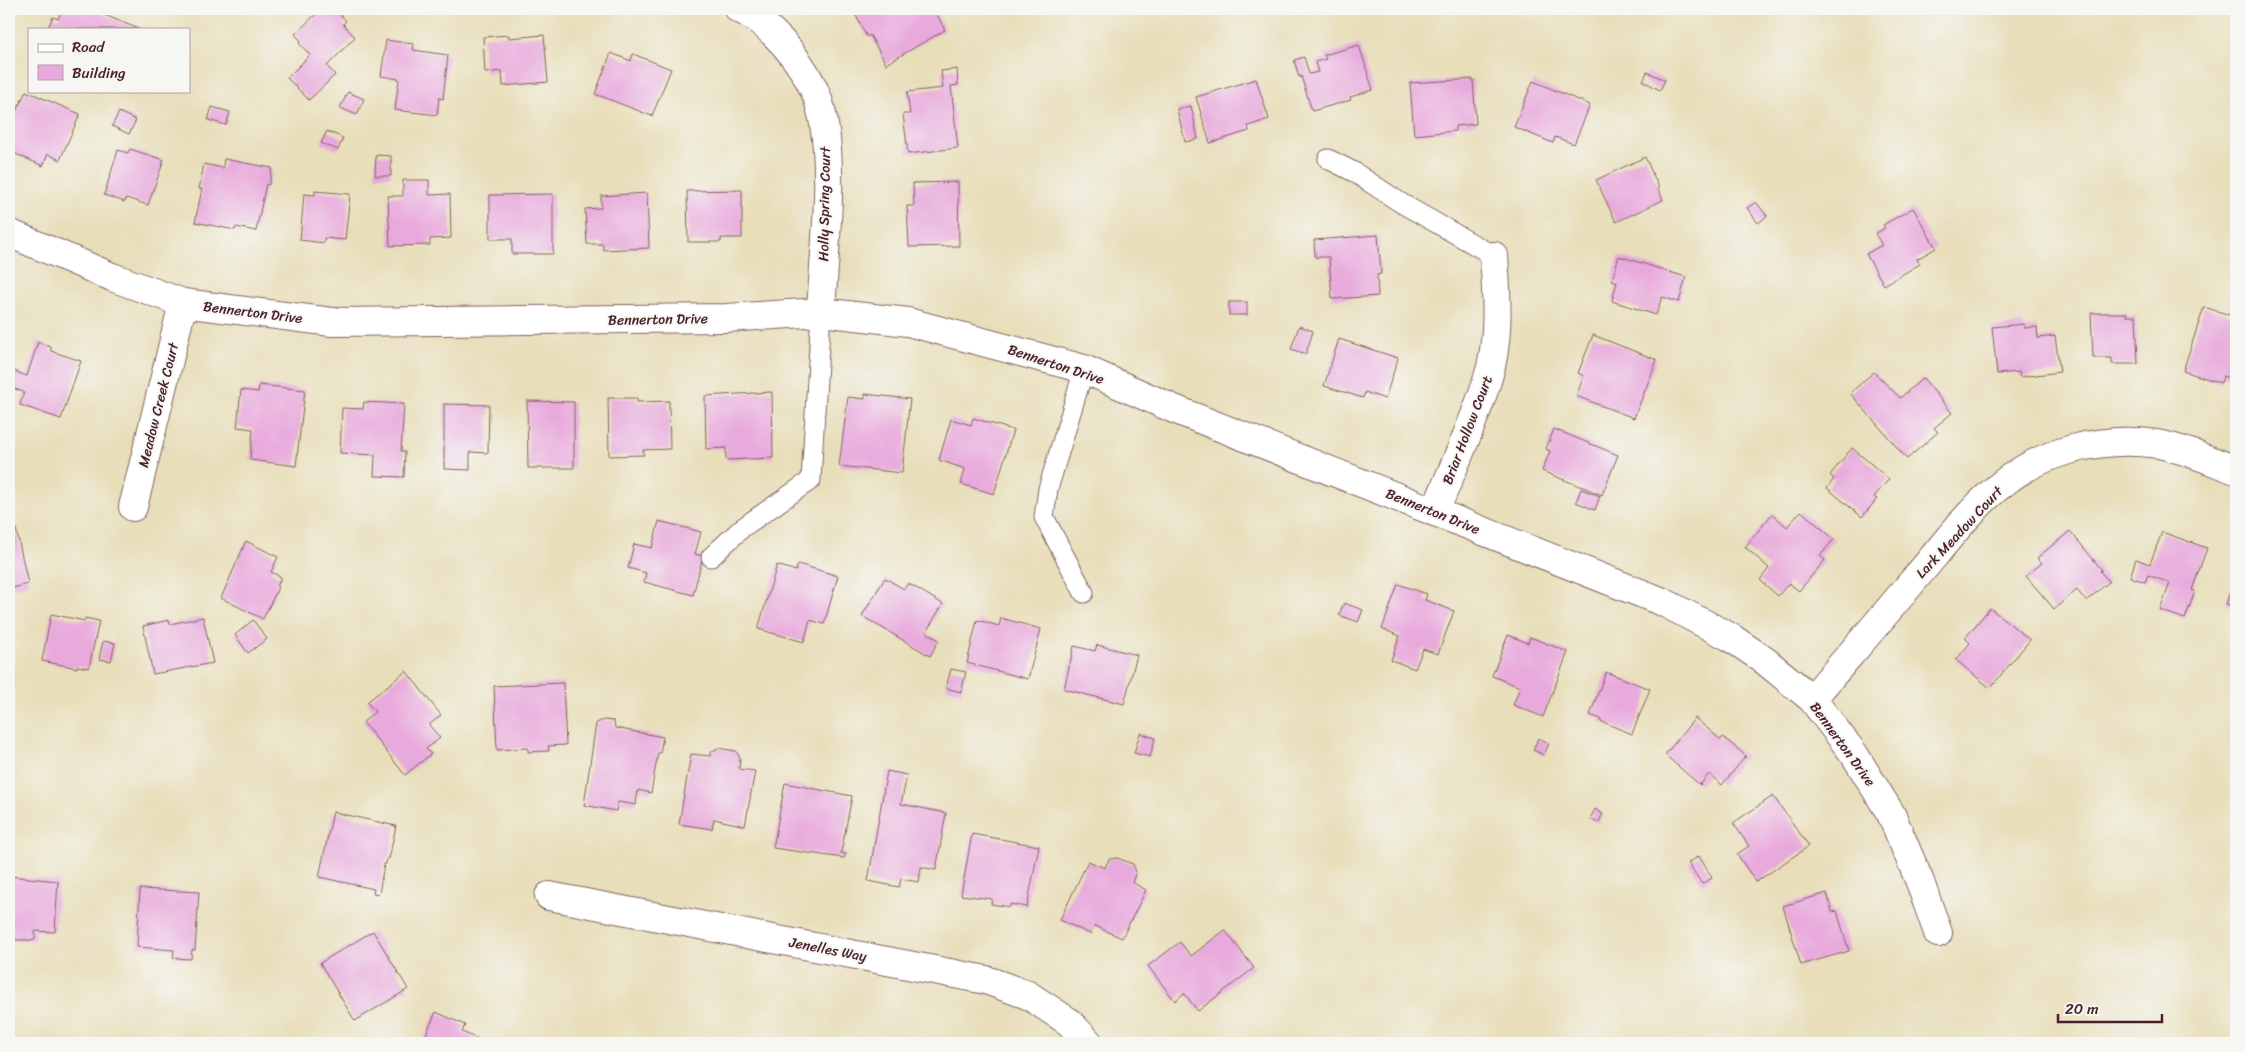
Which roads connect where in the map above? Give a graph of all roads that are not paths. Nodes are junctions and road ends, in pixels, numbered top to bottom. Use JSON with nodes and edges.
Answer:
{"nodes":[{"id":1,"x":739,"y":9,"type":"edge"},
{"id":2,"x":1328,"y":159,"type":"dead end"},
{"id":3,"x":9,"y":234,"type":"edge"},
{"id":4,"x":1494,"y":256,"type":"joint"},
{"id":5,"x":183,"y":304,"type":"junction"},
{"id":6,"x":821,"y":312,"type":"junction"},
{"id":7,"x":1084,"y":370,"type":"junction"},
{"id":8,"x":2236,"y":470,"type":"edge"},
{"id":9,"x":133,"y":506,"type":"dead end"},
{"id":10,"x":1435,"y":512,"type":"junction"},
{"id":11,"x":711,"y":557,"type":"dead end"},
{"id":12,"x":1084,"y":592,"type":"dead end"},
{"id":13,"x":1812,"y":699,"type":"junction"},
{"id":14,"x":548,"y":896,"type":"dead end"},
{"id":15,"x":1938,"y":933,"type":"dead end"},
{"id":16,"x":1088,"y":1043,"type":"edge"}],
"edges":[{"from":1,"to":6,"type":"street","name":"Holly Spring Court"},
{"from":2,"to":4,"type":"lane"},
{"from":3,"to":5,"type":"street","name":"Bennerton Drive"},
{"from":4,"to":10,"type":"street","name":"Briar Hollow Court"},
{"from":5,"to":6,"type":"street","name":"Bennerton Drive"},
{"from":5,"to":9,"type":"street","name":"Meadow Creek Court"},
{"from":6,"to":7,"type":"street","name":"Bennerton Drive"},
{"from":6,"to":11,"type":"lane"},
{"from":7,"to":10,"type":"street","name":"Bennerton Drive"},
{"from":7,"to":12,"type":"lane"},
{"from":8,"to":13,"type":"street","name":"Lark Meadow Court"},
{"from":10,"to":13,"type":"street","name":"Bennerton Drive"},
{"from":13,"to":15,"type":"street","name":"Bennerton Drive"},
{"from":14,"to":16,"type":"street","name":"Jenelles Way"}]}
